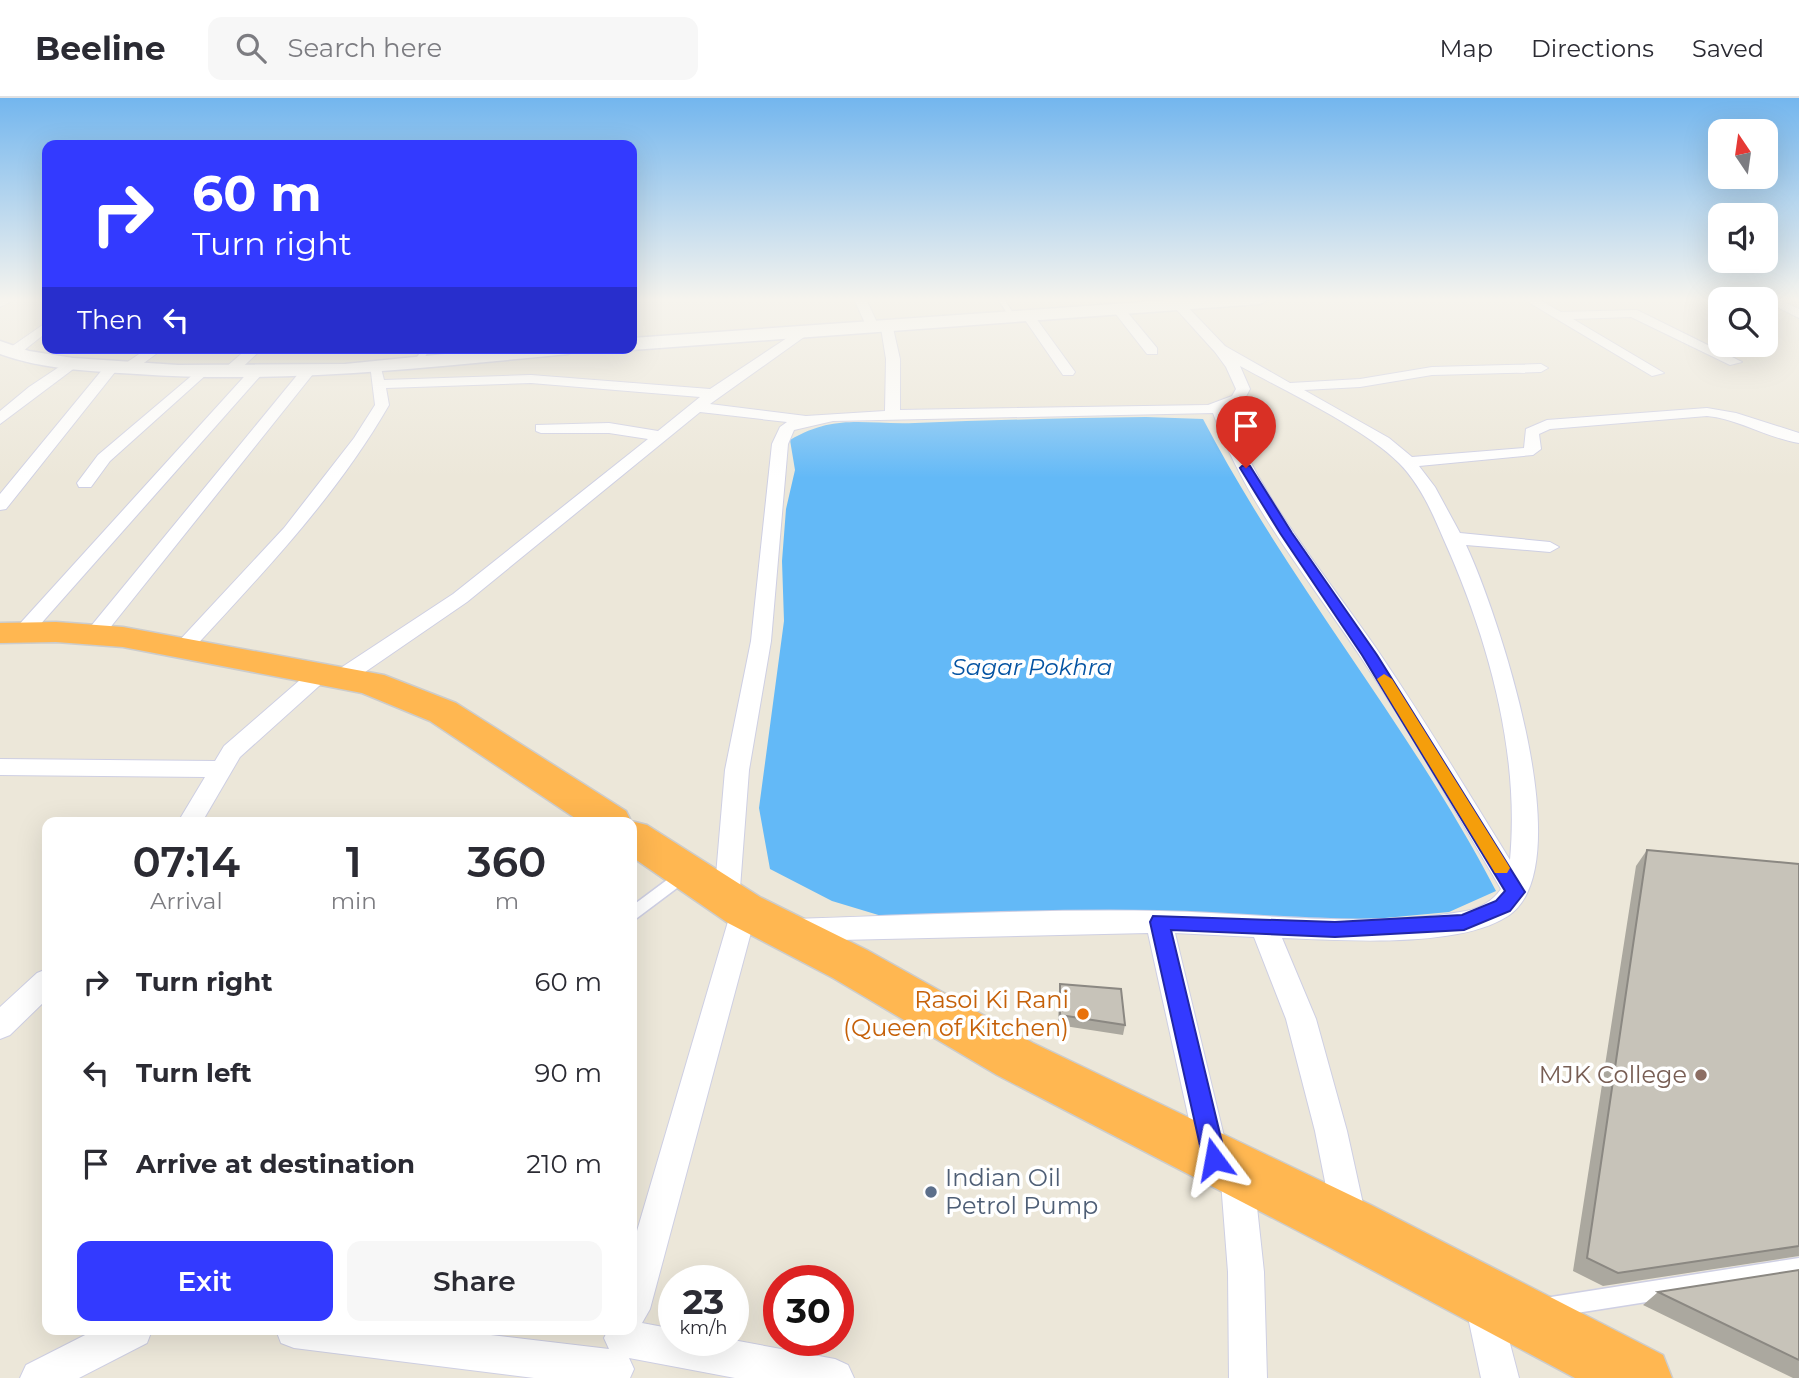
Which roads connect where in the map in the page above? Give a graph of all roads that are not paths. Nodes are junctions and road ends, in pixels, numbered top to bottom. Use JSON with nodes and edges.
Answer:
{"nodes":[{"id":1,"x":40,"y":359,"type":"edge"},
{"id":2,"x":137,"y":359,"type":"edge"},
{"id":3,"x":244,"y":359,"type":"edge"},
{"id":4,"x":414,"y":359,"type":"edge"},
{"id":5,"x":764,"y":359,"type":"edge"},
{"id":6,"x":893,"y":359,"type":"edge"},
{"id":7,"x":1056,"y":359,"type":"edge"},
{"id":8,"x":1226,"y":359,"type":"edge"},
{"id":9,"x":1237,"y":359,"type":"edge"},
{"id":10,"x":1632,"y":359,"type":"edge"},
{"id":11,"x":1728,"y":359,"type":"edge"},
{"id":12,"x":1735,"y":362,"type":"dead end"},
{"id":13,"x":73,"y":364,"type":"junction"},
{"id":14,"x":120,"y":367,"type":"junction"},
{"id":15,"x":1541,"y":368,"type":"dead end"},
{"id":16,"x":202,"y":371,"type":"junction"},
{"id":17,"x":230,"y":371,"type":"junction"},
{"id":18,"x":257,"y":371,"type":"junction"},
{"id":19,"x":308,"y":371,"type":"junction"},
{"id":20,"x":1068,"y":372,"type":"dead end"},
{"id":21,"x":1657,"y":373,"type":"dead end"},
{"id":22,"x":377,"y":375,"type":"junction"},
{"id":23,"x":1288,"y":387,"type":"junction"},
{"id":24,"x":713,"y":394,"type":"junction"},
{"id":25,"x":697,"y":407,"type":"junction"},
{"id":26,"x":1219,"y":408,"type":"junction"},
{"id":27,"x":892,"y":416,"type":"junction"},
{"id":28,"x":0,"y":419,"type":"edge"},
{"id":29,"x":805,"y":421,"type":"junction"},
{"id":30,"x":541,"y":428,"type":"dead end"},
{"id":31,"x":661,"y":436,"type":"junction"},
{"id":32,"x":1799,"y":438,"type":"edge"},
{"id":33,"x":1410,"y":462,"type":"junction"},
{"id":34,"x":85,"y":483,"type":"dead end"},
{"id":35,"x":0,"y":505,"type":"edge"},
{"id":36,"x":1452,"y":538,"type":"junction"},
{"id":37,"x":1550,"y":547,"type":"dead end"},
{"id":38,"x":11,"y":633,"type":"edge"},
{"id":39,"x":94,"y":635,"type":"junction"},
{"id":40,"x":184,"y":646,"type":"junction"},
{"id":41,"x":333,"y":674,"type":"junction"},
{"id":42,"x":0,"y":767,"type":"edge"},
{"id":43,"x":223,"y":769,"type":"junction"},
{"id":44,"x":193,"y":817,"type":"edge"},
{"id":45,"x":603,"y":817,"type":"edge"},
{"id":46,"x":637,"y":839,"type":"edge"},
{"id":47,"x":1516,"y":892,"type":"junction"},
{"id":48,"x":736,"y":903,"type":"junction"},
{"id":49,"x":637,"y":913,"type":"edge"},
{"id":50,"x":1159,"y":922,"type":"junction"},
{"id":51,"x":1264,"y":926,"type":"junction"},
{"id":52,"x":42,"y":984,"type":"edge"},
{"id":53,"x":11,"y":1005,"type":"edge"},
{"id":54,"x":0,"y":1026,"type":"edge"},
{"id":55,"x":1225,"y":1164,"type":"junction"},
{"id":56,"x":1350,"y":1226,"type":"junction"},
{"id":57,"x":1799,"y":1268,"type":"edge"},
{"id":58,"x":637,"y":1284,"type":"edge"},
{"id":59,"x":1498,"y":1303,"type":"junction"},
{"id":60,"x":124,"y":1335,"type":"edge"},
{"id":61,"x":403,"y":1335,"type":"edge"},
{"id":62,"x":621,"y":1345,"type":"edge"},
{"id":63,"x":39,"y":1378,"type":"edge"},
{"id":64,"x":835,"y":1378,"type":"edge"},
{"id":65,"x":1248,"y":1378,"type":"edge"},
{"id":66,"x":1500,"y":1378,"type":"edge"},
{"id":67,"x":1640,"y":1378,"type":"edge"}],
"edges":[{"from":1,"to":13,"type":"street"},
{"from":2,"to":14,"type":"street"},
{"from":3,"to":17,"type":"street"},
{"from":4,"to":22,"type":"street"},
{"from":5,"to":24,"type":"street"},
{"from":6,"to":27,"type":"street"},
{"from":7,"to":20,"type":"street"},
{"from":8,"to":26,"type":"street"},
{"from":9,"to":23,"type":"street"},
{"from":10,"to":21,"type":"street"},
{"from":11,"to":12,"type":"street"},
{"from":13,"to":14,"type":"street"},
{"from":13,"to":28,"type":"street"},
{"from":14,"to":16,"type":"street"},
{"from":14,"to":35,"type":"street"},
{"from":15,"to":23,"type":"street"},
{"from":16,"to":17,"type":"street"},
{"from":16,"to":34,"type":"street"},
{"from":17,"to":18,"type":"street"},
{"from":18,"to":19,"type":"street"},
{"from":18,"to":38,"type":"street"},
{"from":19,"to":22,"type":"street"},
{"from":19,"to":39,"type":"street"},
{"from":22,"to":24,"type":"street"},
{"from":22,"to":40,"type":"street"},
{"from":23,"to":33,"type":"street"},
{"from":24,"to":25,"type":"street"},
{"from":25,"to":29,"type":"street"},
{"from":25,"to":31,"type":"street"},
{"from":26,"to":27,"type":"street"},
{"from":26,"to":47,"type":"street"},
{"from":27,"to":29,"type":"street"},
{"from":29,"to":48,"type":"street"},
{"from":30,"to":31,"type":"street"},
{"from":31,"to":41,"type":"street"},
{"from":32,"to":33,"type":"street"},
{"from":33,"to":36,"type":"street"},
{"from":36,"to":37,"type":"street"},
{"from":36,"to":47,"type":"street"},
{"from":38,"to":39,"type":"highway"},
{"from":39,"to":40,"type":"highway"},
{"from":40,"to":41,"type":"highway"},
{"from":41,"to":43,"type":"street"},
{"from":41,"to":45,"type":"highway"},
{"from":42,"to":43,"type":"street"},
{"from":43,"to":44,"type":"street"},
{"from":46,"to":48,"type":"highway"},
{"from":47,"to":51,"type":"street"},
{"from":48,"to":49,"type":"lane"},
{"from":48,"to":50,"type":"street"},
{"from":48,"to":55,"type":"highway"},
{"from":48,"to":58,"type":"street"},
{"from":50,"to":51,"type":"street"},
{"from":50,"to":55,"type":"street"},
{"from":51,"to":56,"type":"street"},
{"from":52,"to":53,"type":"street"},
{"from":53,"to":54,"type":"street"},
{"from":55,"to":56,"type":"highway"},
{"from":55,"to":65,"type":"street"},
{"from":56,"to":59,"type":"highway"},
{"from":57,"to":59,"type":"lane"},
{"from":59,"to":66,"type":"street"},
{"from":59,"to":67,"type":"highway"},
{"from":60,"to":63,"type":"street"},
{"from":61,"to":62,"type":"street"},
{"from":62,"to":64,"type":"street"}]}
